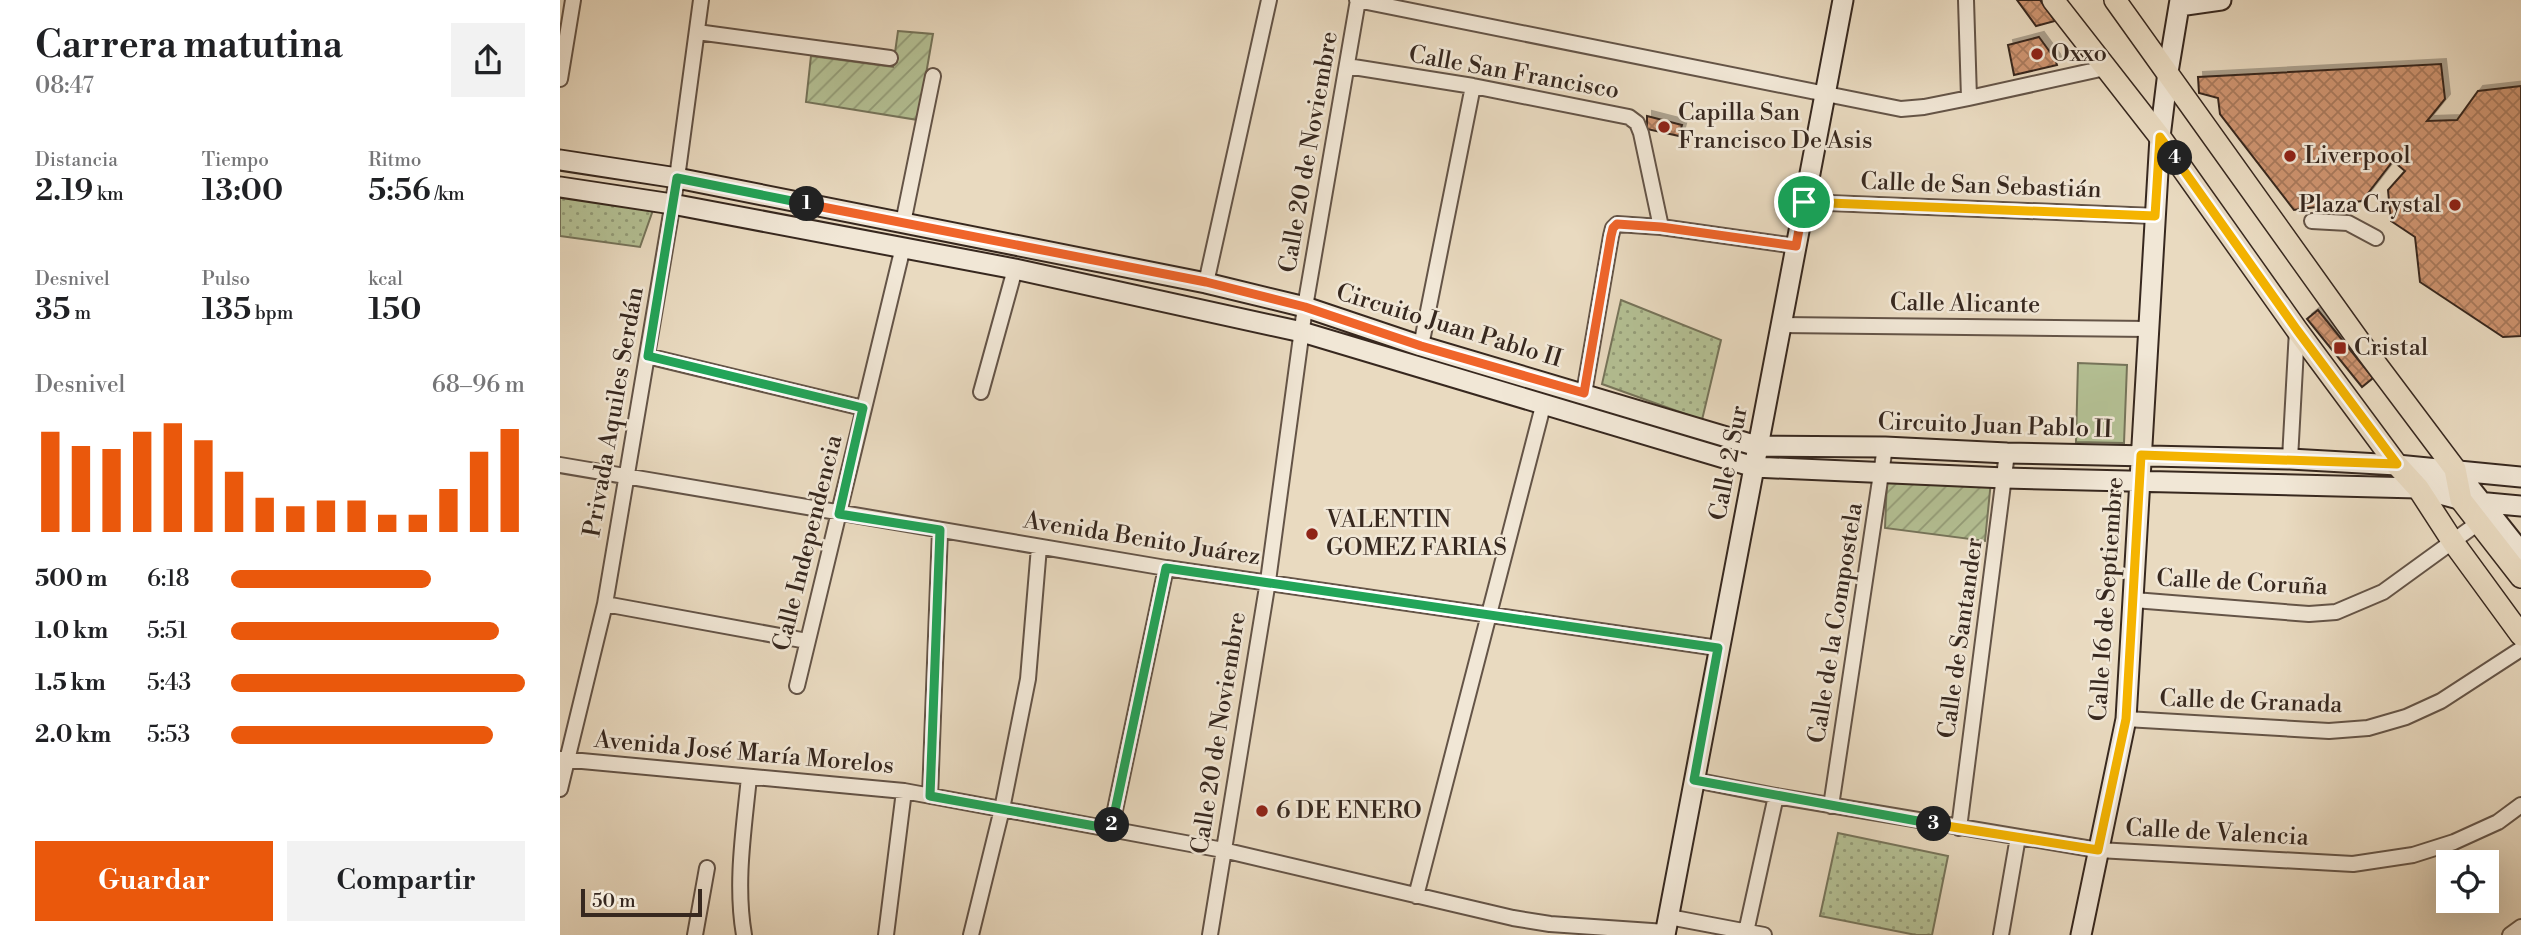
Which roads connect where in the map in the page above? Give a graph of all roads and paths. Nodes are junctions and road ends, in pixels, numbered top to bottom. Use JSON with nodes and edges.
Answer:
{"nodes":[{"id":1,"x":573,"y":0,"type":"edge"},
{"id":2,"x":701,"y":0,"type":"edge"},
{"id":3,"x":1269,"y":0,"type":"edge"},
{"id":4,"x":1357,"y":0,"type":"edge"},
{"id":5,"x":1843,"y":0,"type":"edge"},
{"id":6,"x":1966,"y":0,"type":"edge"},
{"id":7,"x":2053,"y":0,"type":"edge"},
{"id":8,"x":2115,"y":0,"type":"edge"},
{"id":9,"x":2221,"y":0,"type":"edge"},
{"id":10,"x":2179,"y":3,"type":"edge"},
{"id":11,"x":697,"y":32,"type":"junction"},
{"id":12,"x":890,"y":58,"type":"dead end"},
{"id":13,"x":1347,"y":66,"type":"junction"},
{"id":14,"x":2105,"y":68,"type":"junction"},
{"id":15,"x":2168,"y":72,"type":"junction"},
{"id":16,"x":933,"y":75,"type":"dead end"},
{"id":17,"x":560,"y":79,"type":"edge"},
{"id":18,"x":1473,"y":86,"type":"junction"},
{"id":19,"x":1825,"y":92,"type":"junction"},
{"id":20,"x":1969,"y":99,"type":"junction"},
{"id":21,"x":2160,"y":137,"type":"junction"},
{"id":22,"x":560,"y":160,"type":"edge"},
{"id":23,"x":677,"y":178,"type":"junction"},
{"id":24,"x":560,"y":187,"type":"edge"},
{"id":25,"x":1804,"y":202,"type":"junction"},
{"id":26,"x":672,"y":204,"type":"junction"},
{"id":27,"x":2155,"y":216,"type":"junction"},
{"id":28,"x":2312,"y":221,"type":"dead end"},
{"id":29,"x":903,"y":222,"type":"junction"},
{"id":30,"x":1661,"y":227,"type":"junction"},
{"id":31,"x":2376,"y":238,"type":"dead end"},
{"id":32,"x":1796,"y":246,"type":"junction"},
{"id":33,"x":903,"y":247,"type":"junction"},
{"id":34,"x":1015,"y":269,"type":"junction"},
{"id":35,"x":1206,"y":282,"type":"junction"},
{"id":36,"x":1305,"y":307,"type":"junction"},
{"id":37,"x":1781,"y":325,"type":"junction"},
{"id":38,"x":2149,"y":328,"type":"junction"},
{"id":39,"x":2297,"y":330,"type":"junction"},
{"id":40,"x":1301,"y":332,"type":"junction"},
{"id":41,"x":1421,"y":346,"type":"junction"},
{"id":42,"x":648,"y":356,"type":"junction"},
{"id":43,"x":981,"y":391,"type":"dead end"},
{"id":44,"x":1584,"y":393,"type":"junction"},
{"id":45,"x":1543,"y":406,"type":"junction"},
{"id":46,"x":863,"y":408,"type":"junction"},
{"id":47,"x":1757,"y":446,"type":"junction"},
{"id":48,"x":1885,"y":447,"type":"junction"},
{"id":49,"x":2007,"y":453,"type":"junction"},
{"id":50,"x":2141,"y":455,"type":"junction"},
{"id":51,"x":2290,"y":460,"type":"junction"},
{"id":52,"x":2397,"y":464,"type":"junction"},
{"id":53,"x":560,"y":465,"type":"edge"},
{"id":54,"x":1754,"y":467,"type":"junction"},
{"id":55,"x":2455,"y":469,"type":"junction"},
{"id":56,"x":1882,"y":471,"type":"junction"},
{"id":57,"x":627,"y":477,"type":"junction"},
{"id":58,"x":2521,"y":477,"type":"edge"},
{"id":59,"x":2005,"y":478,"type":"junction"},
{"id":60,"x":2139,"y":480,"type":"junction"},
{"id":61,"x":2418,"y":488,"type":"junction"},
{"id":62,"x":2521,"y":506,"type":"edge"},
{"id":63,"x":2478,"y":510,"type":"junction"},
{"id":64,"x":839,"y":514,"type":"junction"},
{"id":65,"x":940,"y":530,"type":"junction"},
{"id":66,"x":1040,"y":547,"type":"junction"},
{"id":67,"x":2458,"y":549,"type":"junction"},
{"id":68,"x":2521,"y":552,"type":"edge"},
{"id":69,"x":1166,"y":568,"type":"junction"},
{"id":70,"x":2521,"y":578,"type":"edge"},
{"id":71,"x":1268,"y":581,"type":"junction"},
{"id":72,"x":2134,"y":600,"type":"junction"},
{"id":73,"x":605,"y":604,"type":"junction"},
{"id":74,"x":2521,"y":612,"type":"edge"},
{"id":75,"x":1490,"y":614,"type":"junction"},
{"id":76,"x":2521,"y":635,"type":"edge"},
{"id":77,"x":807,"y":641,"type":"junction"},
{"id":78,"x":1718,"y":648,"type":"junction"},
{"id":79,"x":2521,"y":649,"type":"edge"},
{"id":80,"x":797,"y":686,"type":"dead end"},
{"id":81,"x":2126,"y":719,"type":"junction"},
{"id":82,"x":564,"y":759,"type":"edge"},
{"id":83,"x":749,"y":777,"type":"junction"},
{"id":84,"x":1694,"y":780,"type":"junction"},
{"id":85,"x":560,"y":789,"type":"edge"},
{"id":86,"x":904,"y":791,"type":"junction"},
{"id":87,"x":930,"y":796,"type":"junction"},
{"id":88,"x":1776,"y":796,"type":"junction"},
{"id":89,"x":2521,"y":805,"type":"edge"},
{"id":90,"x":1831,"y":806,"type":"junction"},
{"id":91,"x":1002,"y":809,"type":"junction"},
{"id":92,"x":1959,"y":828,"type":"junction"},
{"id":93,"x":1111,"y":829,"type":"junction"},
{"id":94,"x":2018,"y":837,"type":"junction"},
{"id":95,"x":1223,"y":850,"type":"junction"},
{"id":96,"x":2098,"y":850,"type":"junction"},
{"id":97,"x":707,"y":868,"type":"dead end"},
{"id":98,"x":1416,"y":896,"type":"junction"},
{"id":99,"x":2521,"y":927,"type":"edge"},
{"id":100,"x":1667,"y":928,"type":"edge"},
{"id":101,"x":1746,"y":932,"type":"junction"},
{"id":102,"x":695,"y":935,"type":"edge"},
{"id":103,"x":744,"y":935,"type":"edge"},
{"id":104,"x":886,"y":935,"type":"edge"},
{"id":105,"x":971,"y":935,"type":"edge"},
{"id":106,"x":1210,"y":935,"type":"edge"},
{"id":107,"x":1764,"y":935,"type":"edge"},
{"id":108,"x":2001,"y":935,"type":"edge"},
{"id":109,"x":2081,"y":935,"type":"edge"},
{"id":110,"x":2510,"y":935,"type":"edge"}],
"edges":[{"from":1,"to":17,"type":"street"},
{"from":2,"to":11,"type":"street","name":"Privada Aquiles Serdán"},
{"from":3,"to":35,"type":"street"},
{"from":4,"to":13,"type":"street","name":"Calle 20 de Noviembre"},
{"from":4,"to":19,"type":"street"},
{"from":5,"to":19,"type":"main road","name":"Calle 2 Sur"},
{"from":6,"to":20,"type":"street"},
{"from":7,"to":14,"type":"main road"},
{"from":8,"to":15,"type":"main road"},
{"from":9,"to":10,"type":"main road"},
{"from":10,"to":15,"type":"main road","name":"Calle 16 de Septiembre"},
{"from":11,"to":12,"type":"street"},
{"from":11,"to":23,"type":"street","name":"Privada Aquiles Serdán"},
{"from":13,"to":18,"type":"street","name":"Calle San Francisco"},
{"from":13,"to":36,"type":"street","name":"Calle 20 de Noviembre"},
{"from":14,"to":20,"type":"street"},
{"from":14,"to":21,"type":"main road"},
{"from":15,"to":21,"type":"main road","name":"Calle 16 de Septiembre"},
{"from":15,"to":55,"type":"main road"},
{"from":16,"to":29,"type":"street"},
{"from":18,"to":30,"type":"street","name":"Calle San Francisco"},
{"from":18,"to":41,"type":"street"},
{"from":19,"to":20,"type":"street"},
{"from":19,"to":25,"type":"main road","name":"Calle 2 Sur"},
{"from":21,"to":27,"type":"main road","name":"Calle 16 de Septiembre"},
{"from":21,"to":39,"type":"main road"},
{"from":22,"to":23,"type":"main road","name":"Circuito Juan Pablo II"},
{"from":23,"to":26,"type":"street","name":"Privada Aquiles Serdán"},
{"from":23,"to":29,"type":"main road","name":"Circuito Juan Pablo II"},
{"from":24,"to":26,"type":"main road","name":"Circuito Juan Pablo II"},
{"from":25,"to":27,"type":"street","name":"Calle de San Sebastián"},
{"from":25,"to":32,"type":"main road","name":"Calle 2 Sur"},
{"from":26,"to":33,"type":"main road","name":"Circuito Juan Pablo II"},
{"from":26,"to":42,"type":"street","name":"Privada Aquiles Serdán"},
{"from":27,"to":38,"type":"main road","name":"Calle 16 de Septiembre"},
{"from":28,"to":31,"type":"street"},
{"from":29,"to":35,"type":"main road","name":"Circuito Juan Pablo II"},
{"from":30,"to":32,"type":"street"},
{"from":30,"to":44,"type":"street"},
{"from":32,"to":37,"type":"main road","name":"Calle 2 Sur"},
{"from":33,"to":34,"type":"main road","name":"Circuito Juan Pablo II"},
{"from":33,"to":46,"type":"street","name":"Calle Independencia"},
{"from":34,"to":40,"type":"main road","name":"Circuito Juan Pablo II"},
{"from":34,"to":43,"type":"street"},
{"from":35,"to":36,"type":"main road","name":"Circuito Juan Pablo II"},
{"from":36,"to":40,"type":"street","name":"Calle 20 de Noviembre"},
{"from":36,"to":41,"type":"main road","name":"Circuito Juan Pablo II"},
{"from":37,"to":38,"type":"street","name":"Calle Alicante"},
{"from":37,"to":47,"type":"main road","name":"Calle 2 Sur"},
{"from":38,"to":50,"type":"main road","name":"Calle 16 de Septiembre"},
{"from":39,"to":51,"type":"street"},
{"from":39,"to":52,"type":"main road"},
{"from":40,"to":45,"type":"main road","name":"Circuito Juan Pablo II"},
{"from":40,"to":71,"type":"street","name":"Calle 20 de Noviembre"},
{"from":41,"to":44,"type":"main road","name":"Circuito Juan Pablo II"},
{"from":42,"to":46,"type":"street"},
{"from":42,"to":57,"type":"street","name":"Privada Aquiles Serdán"},
{"from":44,"to":47,"type":"main road","name":"Circuito Juan Pablo II"},
{"from":45,"to":54,"type":"main road","name":"Circuito Juan Pablo II"},
{"from":45,"to":75,"type":"street"},
{"from":46,"to":64,"type":"street","name":"Calle Independencia"},
{"from":47,"to":48,"type":"main road","name":"Circuito Juan Pablo II"},
{"from":47,"to":54,"type":"main road","name":"Calle 2 Sur"},
{"from":48,"to":49,"type":"main road","name":"Circuito Juan Pablo II"},
{"from":48,"to":56,"type":"street","name":"Calle de la Compostela"},
{"from":49,"to":50,"type":"main road","name":"Circuito Juan Pablo II"},
{"from":49,"to":59,"type":"street","name":"Calle de Santander"},
{"from":50,"to":51,"type":"main road","name":"Circuito Juan Pablo II"},
{"from":50,"to":60,"type":"main road","name":"Calle 16 de Septiembre"},
{"from":51,"to":52,"type":"main road","name":"Circuito Juan Pablo II"},
{"from":52,"to":55,"type":"main road","name":"Circuito Juan Pablo II"},
{"from":52,"to":61,"type":"main road"},
{"from":53,"to":57,"type":"street","name":"Avenida Benito Juárez"},
{"from":54,"to":56,"type":"main road","name":"Circuito Juan Pablo II"},
{"from":54,"to":78,"type":"main road","name":"Calle 2 Sur"},
{"from":55,"to":58,"type":"main road","name":"Circuito Juan Pablo II"},
{"from":55,"to":61,"type":"main road","name":"Circuito Juan Pablo II"},
{"from":55,"to":63,"type":"main road"},
{"from":56,"to":59,"type":"main road","name":"Circuito Juan Pablo II"},
{"from":56,"to":90,"type":"street","name":"Calle de la Compostela"},
{"from":57,"to":64,"type":"street","name":"Avenida Benito Juárez"},
{"from":57,"to":73,"type":"street","name":"Privada Aquiles Serdán"},
{"from":59,"to":60,"type":"main road","name":"Circuito Juan Pablo II"},
{"from":59,"to":92,"type":"street","name":"Calle de Santander"},
{"from":60,"to":61,"type":"main road","name":"Circuito Juan Pablo II"},
{"from":60,"to":72,"type":"main road","name":"Calle 16 de Septiembre"},
{"from":61,"to":63,"type":"main road","name":"Circuito Juan Pablo II"},
{"from":61,"to":67,"type":"main road"},
{"from":62,"to":63,"type":"main road","name":"Circuito Juan Pablo II"},
{"from":63,"to":67,"type":"street","name":"Calle de Coruña"},
{"from":63,"to":68,"type":"main road"},
{"from":63,"to":70,"type":"main road"},
{"from":64,"to":65,"type":"street","name":"Avenida Benito Juárez"},
{"from":64,"to":77,"type":"street","name":"Calle Independencia"},
{"from":65,"to":66,"type":"street","name":"Avenida Benito Juárez"},
{"from":65,"to":87,"type":"street"},
{"from":66,"to":69,"type":"street","name":"Avenida Benito Juárez"},
{"from":66,"to":91,"type":"street"},
{"from":67,"to":72,"type":"street","name":"Calle de Coruña"},
{"from":67,"to":74,"type":"main road"},
{"from":67,"to":76,"type":"main road"},
{"from":69,"to":71,"type":"street","name":"Avenida Benito Juárez"},
{"from":69,"to":93,"type":"street"},
{"from":71,"to":75,"type":"street","name":"Avenida Benito Juárez"},
{"from":71,"to":95,"type":"street","name":"Calle 20 de Noviembre"},
{"from":72,"to":81,"type":"main road","name":"Calle 16 de Septiembre"},
{"from":73,"to":77,"type":"street"},
{"from":73,"to":82,"type":"street","name":"Privada Aquiles Serdán"},
{"from":75,"to":78,"type":"street","name":"Avenida Benito Juárez"},
{"from":75,"to":98,"type":"street"},
{"from":77,"to":80,"type":"street","name":"Calle Independencia"},
{"from":78,"to":84,"type":"main road","name":"Calle 2 Sur"},
{"from":79,"to":81,"type":"street","name":"Calle de Granada"},
{"from":81,"to":96,"type":"main road","name":"Calle 16 de Septiembre"},
{"from":82,"to":83,"type":"street","name":"Avenida José María Morelos"},
{"from":82,"to":85,"type":"street","name":"Privada Aquiles Serdán"},
{"from":83,"to":86,"type":"street","name":"Avenida José María Morelos"},
{"from":83,"to":103,"type":"street"},
{"from":84,"to":88,"type":"street","name":"Calle de Valencia"},
{"from":84,"to":100,"type":"main road","name":"Calle 2 Sur"},
{"from":86,"to":87,"type":"street","name":"Avenida José María Morelos"},
{"from":86,"to":104,"type":"street"},
{"from":87,"to":91,"type":"street","name":"Avenida José María Morelos"},
{"from":88,"to":90,"type":"street","name":"Calle de Valencia"},
{"from":88,"to":101,"type":"street"},
{"from":89,"to":96,"type":"street","name":"Calle de Valencia"},
{"from":90,"to":92,"type":"street","name":"Calle de Valencia"},
{"from":91,"to":93,"type":"street","name":"Avenida José María Morelos"},
{"from":91,"to":105,"type":"street"},
{"from":92,"to":94,"type":"street","name":"Calle de Valencia"},
{"from":93,"to":95,"type":"street","name":"Avenida José María Morelos"},
{"from":94,"to":96,"type":"street","name":"Calle de Valencia"},
{"from":94,"to":108,"type":"street"},
{"from":95,"to":98,"type":"street","name":"Avenida José María Morelos"},
{"from":95,"to":106,"type":"street","name":"Calle 20 de Noviembre"},
{"from":96,"to":109,"type":"main road","name":"Calle 16 de Septiembre"},
{"from":97,"to":102,"type":"street"},
{"from":98,"to":100,"type":"street","name":"Avenida José María Morelos"},
{"from":99,"to":110,"type":"street"},
{"from":100,"to":101,"type":"street","name":"Avenida José María Morelos"},
{"from":101,"to":107,"type":"street","name":"Avenida José María Morelos"}]}
